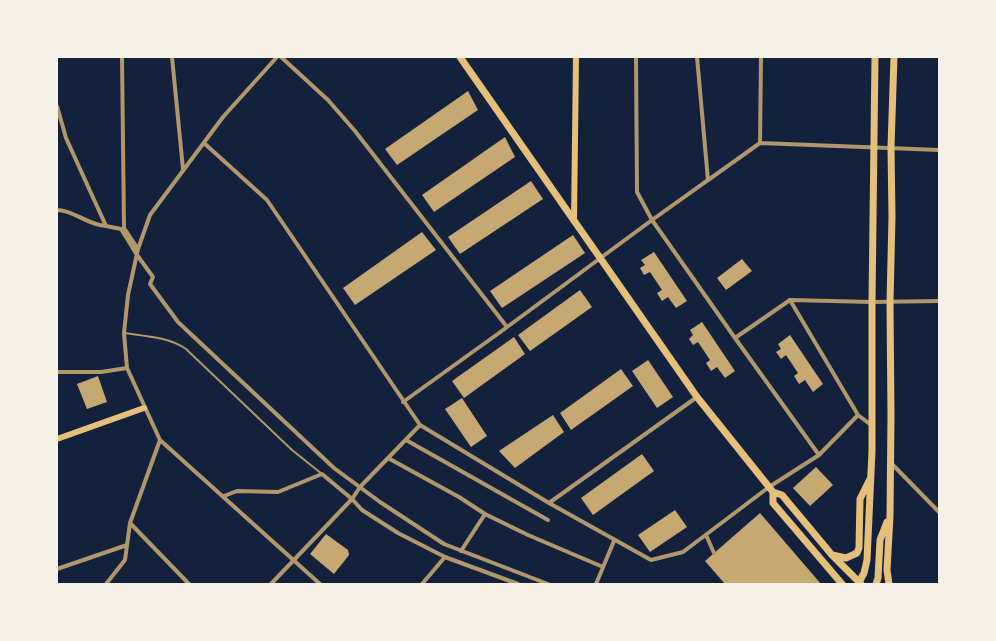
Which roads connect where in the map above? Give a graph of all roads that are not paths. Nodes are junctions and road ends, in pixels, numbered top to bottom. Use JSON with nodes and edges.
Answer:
{"nodes":[{"id":1,"x":122,"y":57,"type":"edge"},
{"id":2,"x":172,"y":57,"type":"edge"},
{"id":3,"x":278,"y":57,"type":"edge"},
{"id":4,"x":281,"y":57,"type":"edge"},
{"id":5,"x":460,"y":57,"type":"edge"},
{"id":6,"x":576,"y":57,"type":"edge"},
{"id":7,"x":636,"y":57,"type":"edge"},
{"id":8,"x":697,"y":57,"type":"edge"},
{"id":9,"x":761,"y":57,"type":"edge"},
{"id":10,"x":875,"y":57,"type":"edge"},
{"id":11,"x":894,"y":57,"type":"edge"},
{"id":12,"x":57,"y":106,"type":"edge"},
{"id":13,"x":204,"y":143,"type":"junction"},
{"id":14,"x":760,"y":143,"type":"junction"},
{"id":15,"x":875,"y":147,"type":"junction"},
{"id":16,"x":891,"y":147,"type":"junction"},
{"id":17,"x":939,"y":150,"type":"edge"},
{"id":18,"x":183,"y":169,"type":"junction"},
{"id":19,"x":708,"y":180,"type":"junction"},
{"id":20,"x":57,"y":210,"type":"edge"},
{"id":21,"x":652,"y":220,"type":"junction"},
{"id":22,"x":574,"y":222,"type":"junction"},
{"id":23,"x":106,"y":226,"type":"junction"},
{"id":24,"x":138,"y":250,"type":"junction"},
{"id":25,"x":137,"y":255,"type":"junction"},
{"id":26,"x":600,"y":259,"type":"junction"},
{"id":27,"x":790,"y":300,"type":"junction"},
{"id":28,"x":939,"y":301,"type":"edge"},
{"id":29,"x":872,"y":302,"type":"junction"},
{"id":30,"x":890,"y":302,"type":"junction"},
{"id":31,"x":507,"y":327,"type":"junction"},
{"id":32,"x":124,"y":333,"type":"junction"},
{"id":33,"x":735,"y":338,"type":"junction"},
{"id":34,"x":127,"y":368,"type":"junction"},
{"id":35,"x":57,"y":372,"type":"edge"},
{"id":36,"x":697,"y":397,"type":"junction"},
{"id":37,"x":403,"y":402,"type":"junction"},
{"id":38,"x":144,"y":408,"type":"junction"},
{"id":39,"x":858,"y":415,"type":"junction"},
{"id":40,"x":420,"y":425,"type":"junction"},
{"id":41,"x":872,"y":425,"type":"junction"},
{"id":42,"x":57,"y":439,"type":"edge"},
{"id":43,"x":160,"y":440,"type":"junction"},
{"id":44,"x":406,"y":440,"type":"junction"},
{"id":45,"x":819,"y":455,"type":"junction"},
{"id":46,"x":388,"y":458,"type":"junction"},
{"id":47,"x":890,"y":462,"type":"junction"},
{"id":48,"x":322,"y":474,"type":"junction"},
{"id":49,"x":872,"y":475,"type":"junction"},
{"id":50,"x":360,"y":487,"type":"junction"},
{"id":51,"x":771,"y":490,"type":"junction"},
{"id":52,"x":224,"y":496,"type":"junction"},
{"id":53,"x":352,"y":499,"type":"junction"},
{"id":54,"x":549,"y":503,"type":"junction"},
{"id":55,"x":939,"y":512,"type":"edge"},
{"id":56,"x":486,"y":514,"type":"junction"},
{"id":57,"x":890,"y":516,"type":"junction"},
{"id":58,"x":548,"y":520,"type":"dead end"},
{"id":59,"x":130,"y":523,"type":"junction"},
{"id":60,"x":706,"y":535,"type":"junction"},
{"id":61,"x":614,"y":541,"type":"junction"},
{"id":62,"x":127,"y":545,"type":"junction"},
{"id":63,"x":462,"y":551,"type":"junction"},
{"id":64,"x":714,"y":553,"type":"dead end"},
{"id":65,"x":832,"y":555,"type":"junction"},
{"id":66,"x":445,"y":557,"type":"junction"},
{"id":67,"x":294,"y":560,"type":"junction"},
{"id":68,"x":603,"y":566,"type":"junction"},
{"id":69,"x":57,"y":569,"type":"edge"},
{"id":70,"x":425,"y":583,"type":"edge"},
{"id":71,"x":106,"y":584,"type":"edge"},
{"id":72,"x":190,"y":584,"type":"edge"},
{"id":73,"x":271,"y":584,"type":"edge"},
{"id":74,"x":320,"y":584,"type":"edge"},
{"id":75,"x":518,"y":584,"type":"edge"},
{"id":76,"x":548,"y":584,"type":"edge"},
{"id":77,"x":596,"y":584,"type":"edge"},
{"id":78,"x":842,"y":584,"type":"edge"},
{"id":79,"x":859,"y":584,"type":"edge"},
{"id":80,"x":876,"y":584,"type":"edge"},
{"id":81,"x":889,"y":584,"type":"edge"}],
"edges":[{"from":1,"to":24,"type":"street"},
{"from":2,"to":18,"type":"street"},
{"from":3,"to":13,"type":"street"},
{"from":4,"to":31,"type":"street"},
{"from":5,"to":22,"type":"main road"},
{"from":6,"to":22,"type":"main road"},
{"from":7,"to":21,"type":"street"},
{"from":8,"to":19,"type":"street"},
{"from":9,"to":14,"type":"street"},
{"from":10,"to":15,"type":"main road"},
{"from":11,"to":16,"type":"main road"},
{"from":12,"to":23,"type":"street"},
{"from":13,"to":18,"type":"street"},
{"from":13,"to":37,"type":"street"},
{"from":14,"to":15,"type":"street"},
{"from":14,"to":19,"type":"street"},
{"from":15,"to":16,"type":"street"},
{"from":15,"to":29,"type":"main road"},
{"from":16,"to":17,"type":"street"},
{"from":16,"to":30,"type":"main road"},
{"from":18,"to":24,"type":"street"},
{"from":19,"to":21,"type":"street"},
{"from":20,"to":23,"type":"street"},
{"from":21,"to":26,"type":"street"},
{"from":21,"to":33,"type":"street"},
{"from":22,"to":26,"type":"main road"},
{"from":23,"to":25,"type":"street"},
{"from":24,"to":25,"type":"street"},
{"from":25,"to":32,"type":"street"},
{"from":25,"to":50,"type":"street"},
{"from":26,"to":31,"type":"street"},
{"from":26,"to":36,"type":"main road"},
{"from":27,"to":29,"type":"street"},
{"from":27,"to":33,"type":"street"},
{"from":27,"to":39,"type":"street"},
{"from":28,"to":30,"type":"street"},
{"from":29,"to":30,"type":"street"},
{"from":29,"to":41,"type":"main road"},
{"from":30,"to":47,"type":"main road"},
{"from":31,"to":37,"type":"street"},
{"from":32,"to":34,"type":"street"},
{"from":32,"to":48,"type":"lane"},
{"from":33,"to":45,"type":"street"},
{"from":34,"to":35,"type":"street"},
{"from":34,"to":38,"type":"street"},
{"from":36,"to":51,"type":"main road"},
{"from":36,"to":54,"type":"street"},
{"from":37,"to":40,"type":"street"},
{"from":38,"to":42,"type":"main road"},
{"from":38,"to":43,"type":"street"},
{"from":39,"to":41,"type":"street"},
{"from":39,"to":45,"type":"street"},
{"from":40,"to":44,"type":"street"},
{"from":40,"to":54,"type":"street"},
{"from":41,"to":49,"type":"main road"},
{"from":43,"to":52,"type":"street"},
{"from":43,"to":59,"type":"street"},
{"from":44,"to":46,"type":"street"},
{"from":44,"to":58,"type":"street"},
{"from":45,"to":51,"type":"street"},
{"from":46,"to":50,"type":"street"},
{"from":46,"to":56,"type":"street"},
{"from":47,"to":55,"type":"street"},
{"from":47,"to":57,"type":"main road"},
{"from":48,"to":52,"type":"street"},
{"from":48,"to":53,"type":"street"},
{"from":49,"to":65,"type":"main road"},
{"from":49,"to":79,"type":"main road"},
{"from":50,"to":53,"type":"street"},
{"from":50,"to":63,"type":"street"},
{"from":51,"to":60,"type":"street"},
{"from":51,"to":65,"type":"main road"},
{"from":51,"to":78,"type":"main road"},
{"from":52,"to":67,"type":"street"},
{"from":53,"to":66,"type":"street"},
{"from":53,"to":67,"type":"street"},
{"from":54,"to":61,"type":"street"},
{"from":56,"to":63,"type":"street"},
{"from":56,"to":68,"type":"street"},
{"from":57,"to":80,"type":"main road"},
{"from":57,"to":81,"type":"main road"},
{"from":59,"to":62,"type":"street"},
{"from":59,"to":72,"type":"street"},
{"from":60,"to":61,"type":"street"},
{"from":60,"to":64,"type":"street"},
{"from":61,"to":68,"type":"street"},
{"from":62,"to":69,"type":"street"},
{"from":62,"to":71,"type":"street"},
{"from":63,"to":76,"type":"street"},
{"from":65,"to":79,"type":"main road"},
{"from":66,"to":70,"type":"street"},
{"from":66,"to":75,"type":"street"},
{"from":67,"to":73,"type":"street"},
{"from":67,"to":74,"type":"street"},
{"from":68,"to":77,"type":"street"}]}
